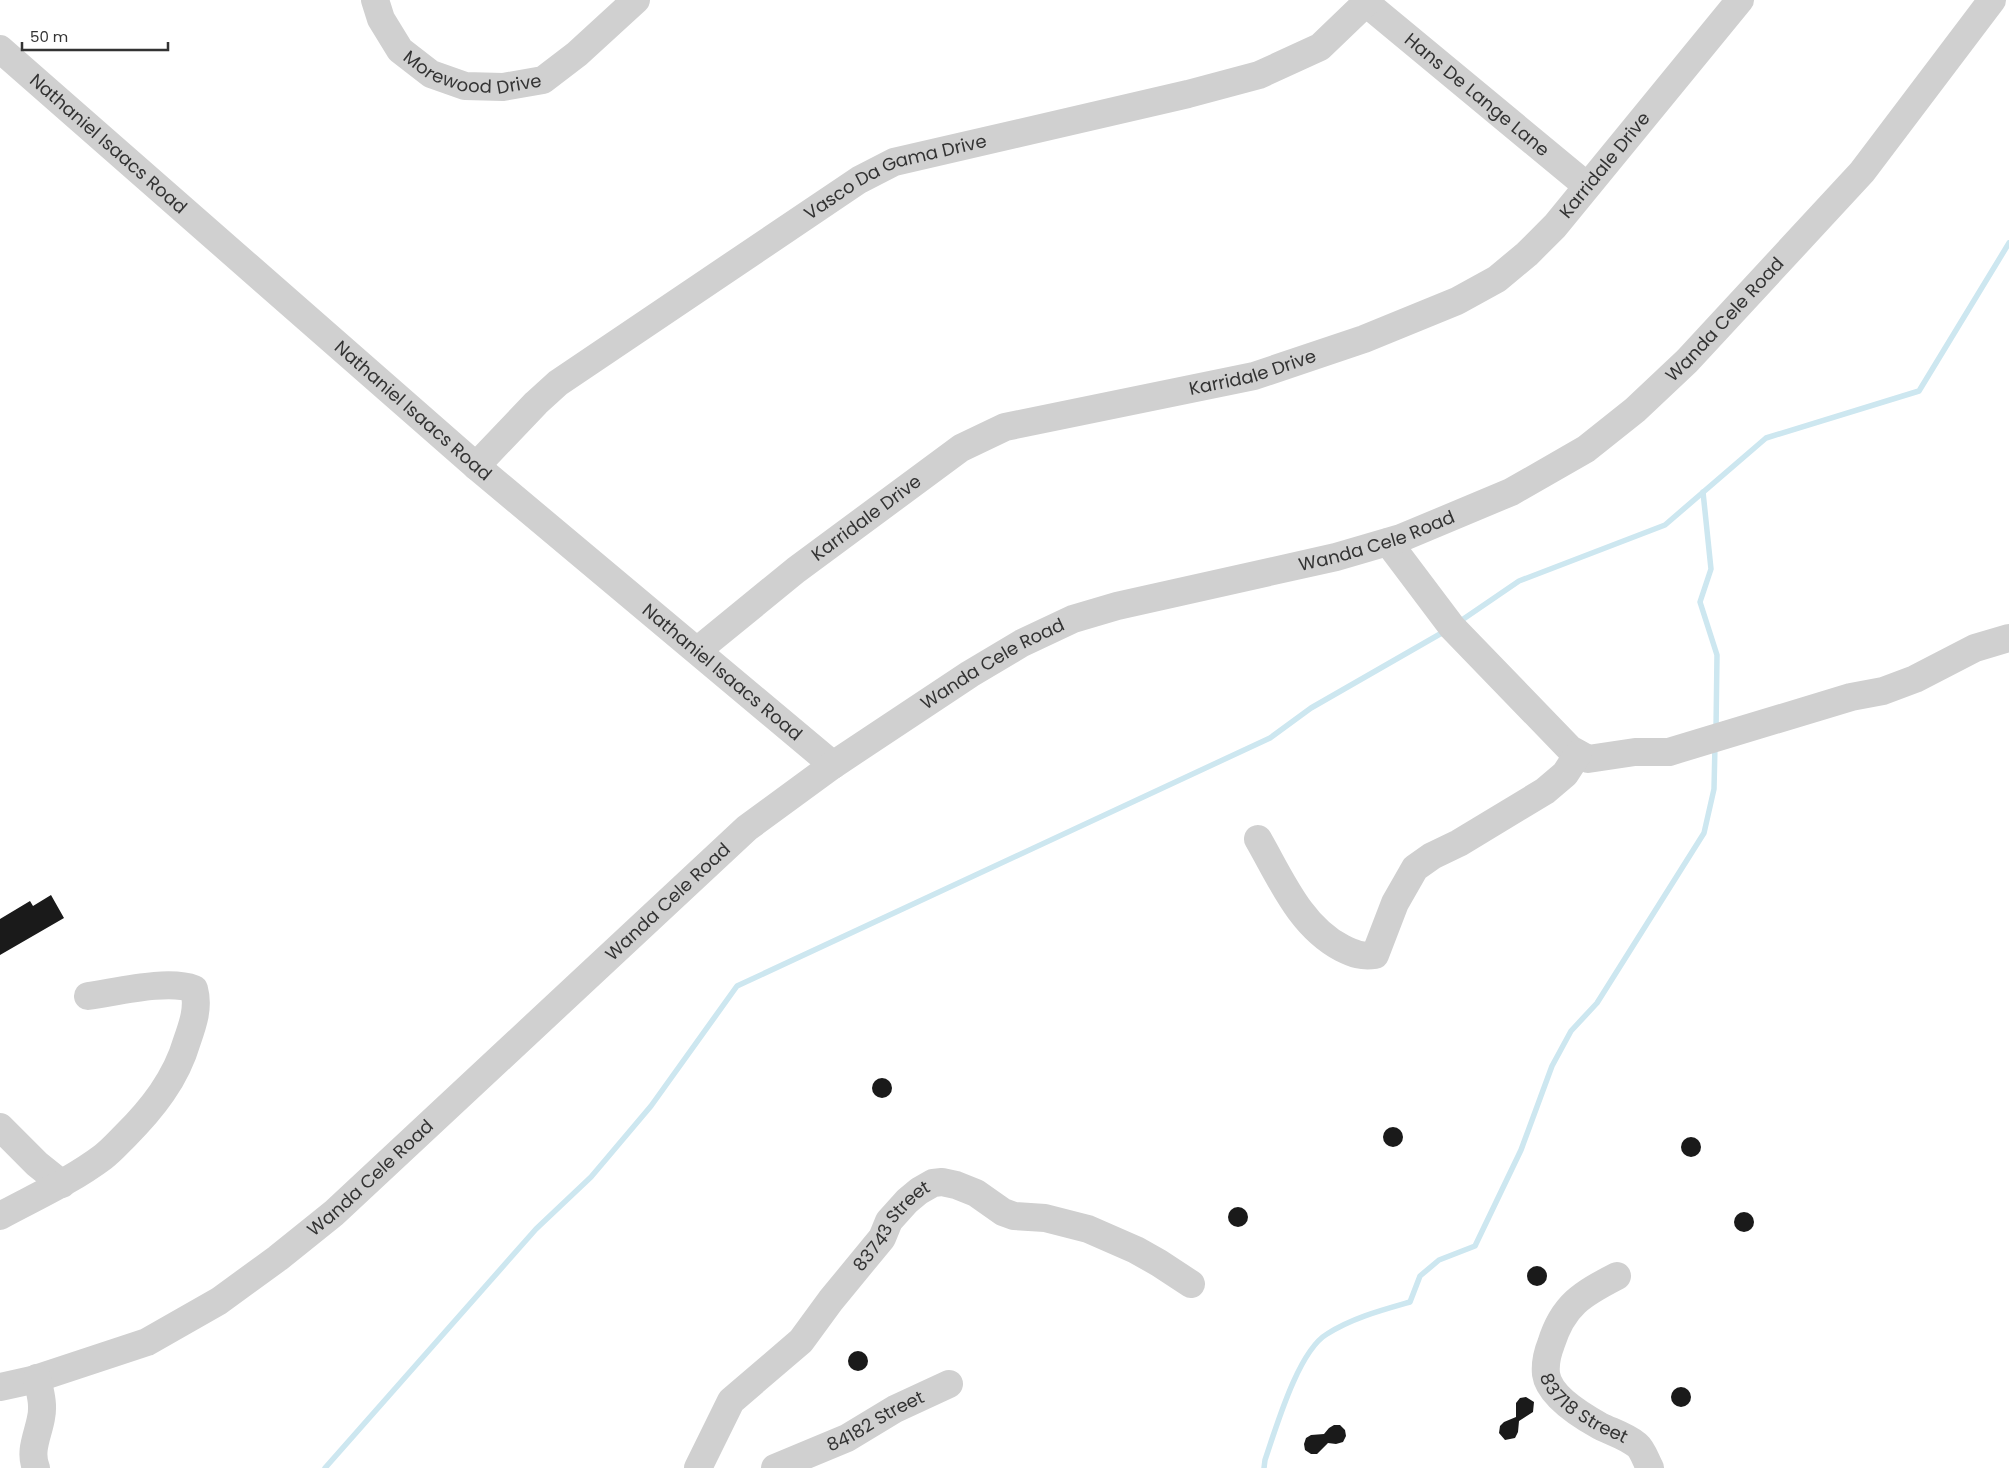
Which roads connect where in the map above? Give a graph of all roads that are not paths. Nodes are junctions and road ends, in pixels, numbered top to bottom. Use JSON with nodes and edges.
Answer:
{"nodes":[{"id":1,"x":375,"y":0,"type":"edge"},
{"id":2,"x":636,"y":0,"type":"edge"},
{"id":3,"x":1740,"y":0,"type":"edge"},
{"id":4,"x":1992,"y":0,"type":"edge"},
{"id":5,"x":1367,"y":2,"type":"edge"},
{"id":6,"x":0,"y":49,"type":"edge"},
{"id":7,"x":1587,"y":186,"type":"junction"},
{"id":8,"x":476,"y":466,"type":"junction"},
{"id":9,"x":1388,"y":542,"type":"junction"},
{"id":10,"x":2009,"y":638,"type":"edge"},
{"id":11,"x":698,"y":650,"type":"junction"},
{"id":12,"x":1578,"y":754,"type":"junction"},
{"id":13,"x":833,"y":765,"type":"junction"},
{"id":14,"x":1258,"y":839,"type":"dead end"},
{"id":15,"x":88,"y":996,"type":"dead end"},
{"id":16,"x":0,"y":1127,"type":"edge"},
{"id":17,"x":62,"y":1184,"type":"junction"},
{"id":18,"x":0,"y":1216,"type":"edge"},
{"id":19,"x":1617,"y":1276,"type":"dead end"},
{"id":20,"x":1191,"y":1284,"type":"dead end"},
{"id":21,"x":37,"y":1378,"type":"junction"},
{"id":22,"x":949,"y":1384,"type":"dead end"},
{"id":23,"x":0,"y":1387,"type":"edge"},
{"id":24,"x":36,"y":1468,"type":"edge"},
{"id":25,"x":698,"y":1468,"type":"edge"},
{"id":26,"x":775,"y":1468,"type":"edge"},
{"id":27,"x":1650,"y":1468,"type":"edge"}],
"edges":[{"from":1,"to":2,"type":"street","name":"Morewood Drive"},
{"from":3,"to":7,"type":"street","name":"Karridale Drive"},
{"from":4,"to":9,"type":"street","name":"Wanda Cele Road"},
{"from":5,"to":7,"type":"street","name":"Hans De Lange Lane"},
{"from":5,"to":8,"type":"street","name":"Vasco Da Gama Drive"},
{"from":6,"to":8,"type":"street","name":"Nathaniel Isaacs Road"},
{"from":7,"to":11,"type":"street","name":"Karridale Drive"},
{"from":8,"to":11,"type":"street","name":"Nathaniel Isaacs Road"},
{"from":9,"to":12,"type":"street"},
{"from":9,"to":13,"type":"street","name":"Wanda Cele Road"},
{"from":10,"to":12,"type":"street"},
{"from":11,"to":13,"type":"street","name":"Nathaniel Isaacs Road"},
{"from":12,"to":14,"type":"street"},
{"from":13,"to":21,"type":"street","name":"Wanda Cele Road"},
{"from":15,"to":17,"type":"street"},
{"from":16,"to":17,"type":"street"},
{"from":17,"to":18,"type":"street"},
{"from":19,"to":27,"type":"street","name":"83718 Street"},
{"from":20,"to":25,"type":"street","name":"83743 Street"},
{"from":21,"to":23,"type":"street","name":"Wanda Cele Road"},
{"from":21,"to":24,"type":"street"},
{"from":22,"to":26,"type":"street","name":"84182 Street"}]}
